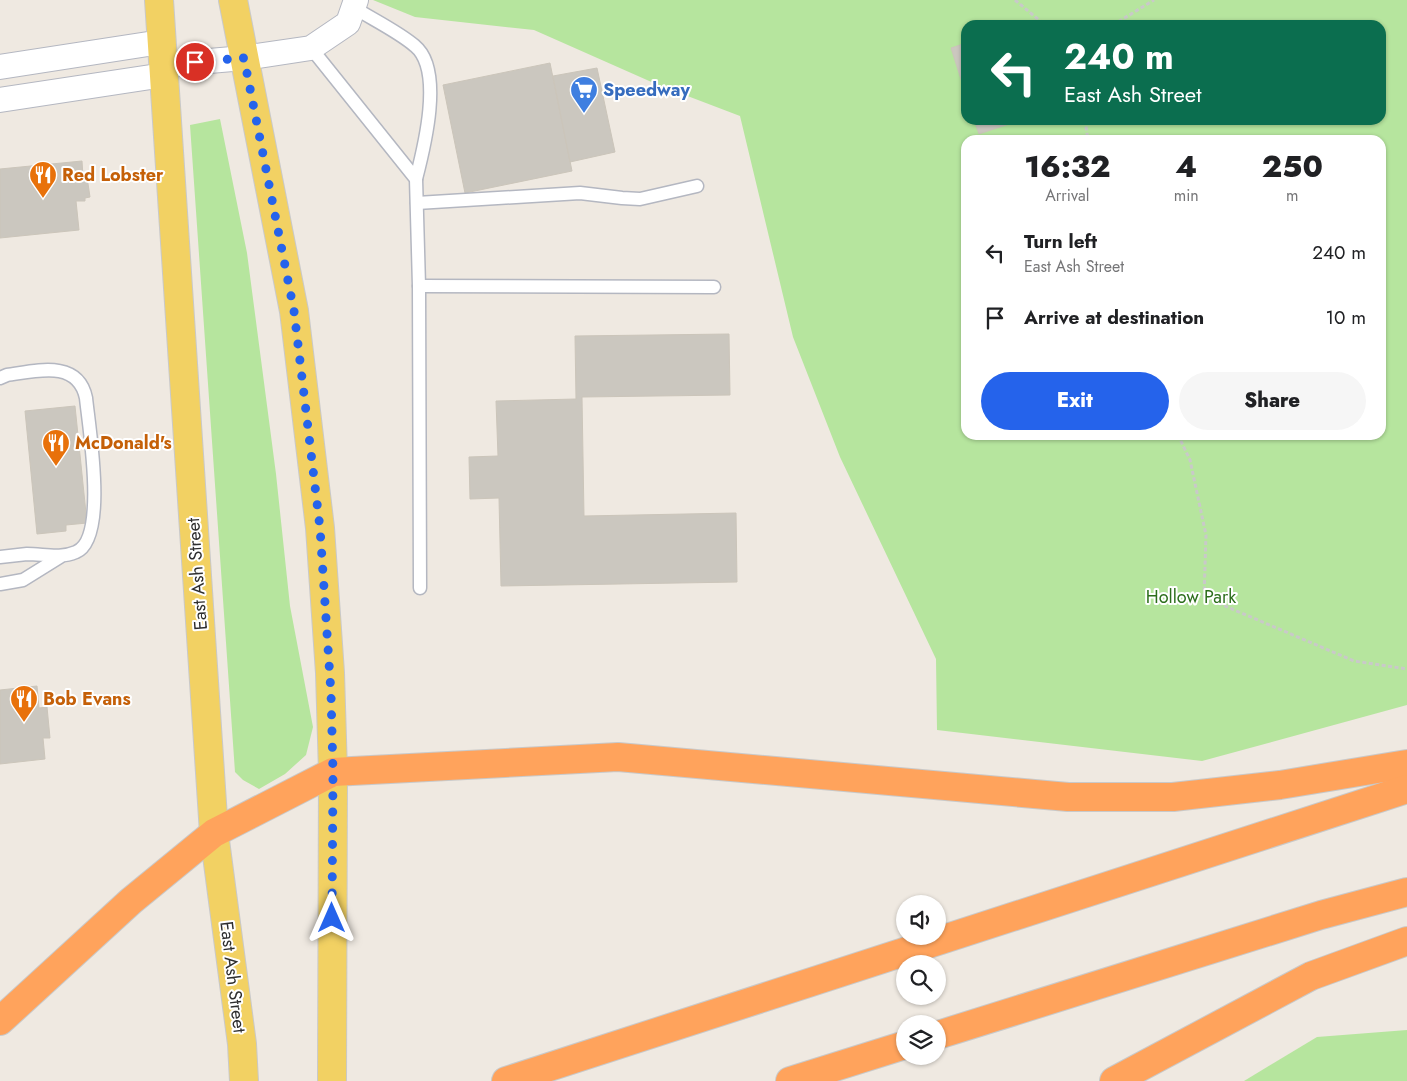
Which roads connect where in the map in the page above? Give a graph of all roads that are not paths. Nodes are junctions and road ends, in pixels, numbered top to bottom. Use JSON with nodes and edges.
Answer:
{"nodes":[{"id":1,"x":158,"y":0,"type":"edge"},
{"id":2,"x":233,"y":0,"type":"edge"},
{"id":3,"x":355,"y":4,"type":"edge"},
{"id":4,"x":311,"y":48,"type":"junction"},
{"id":5,"x":244,"y":58,"type":"junction"},
{"id":6,"x":162,"y":60,"type":"junction"},
{"id":7,"x":0,"y":67,"type":"edge"},
{"id":8,"x":0,"y":100,"type":"edge"},
{"id":9,"x":416,"y":179,"type":"junction"},
{"id":10,"x":697,"y":186,"type":"dead end"},
{"id":11,"x":417,"y":203,"type":"junction"},
{"id":12,"x":419,"y":286,"type":"junction"},
{"id":13,"x":714,"y":288,"type":"dead end"},
{"id":14,"x":0,"y":378,"type":"edge"},
{"id":15,"x":61,"y":556,"type":"junction"},
{"id":16,"x":0,"y":557,"type":"edge"},
{"id":17,"x":0,"y":584,"type":"edge"},
{"id":18,"x":420,"y":588,"type":"dead end"},
{"id":19,"x":1407,"y":764,"type":"edge"},
{"id":20,"x":333,"y":772,"type":"junction"},
{"id":21,"x":1407,"y":789,"type":"edge"},
{"id":22,"x":214,"y":833,"type":"junction"},
{"id":23,"x":1407,"y":892,"type":"edge"},
{"id":24,"x":1407,"y":940,"type":"edge"},
{"id":25,"x":0,"y":1021,"type":"edge"},
{"id":26,"x":946,"y":1032,"type":"edge"},
{"id":27,"x":896,"y":1048,"type":"edge"},
{"id":28,"x":244,"y":1081,"type":"edge"},
{"id":29,"x":332,"y":1081,"type":"edge"},
{"id":30,"x":506,"y":1081,"type":"edge"},
{"id":31,"x":790,"y":1081,"type":"edge"},
{"id":32,"x":1114,"y":1081,"type":"edge"}],
"edges":[{"from":1,"to":6,"type":"main road","name":"East Ash Street"},
{"from":2,"to":5,"type":"main road"},
{"from":3,"to":4,"type":"street"},
{"from":3,"to":9,"type":"lane"},
{"from":4,"to":5,"type":"street"},
{"from":4,"to":9,"type":"lane"},
{"from":5,"to":6,"type":"street"},
{"from":5,"to":20,"type":"main road"},
{"from":6,"to":7,"type":"street"},
{"from":6,"to":8,"type":"street"},
{"from":6,"to":22,"type":"main road","name":"East Ash Street"},
{"from":9,"to":11,"type":"lane"},
{"from":10,"to":11,"type":"lane"},
{"from":11,"to":12,"type":"lane"},
{"from":12,"to":13,"type":"lane"},
{"from":12,"to":18,"type":"lane"},
{"from":14,"to":15,"type":"lane"},
{"from":15,"to":16,"type":"lane"},
{"from":15,"to":17,"type":"lane"},
{"from":19,"to":20,"type":"highway"},
{"from":20,"to":22,"type":"highway"},
{"from":20,"to":29,"type":"main road"},
{"from":21,"to":30,"type":"highway"},
{"from":22,"to":25,"type":"highway"},
{"from":22,"to":28,"type":"main road","name":"East Ash Street"},
{"from":23,"to":26,"type":"highway"},
{"from":24,"to":32,"type":"highway"},
{"from":27,"to":31,"type":"highway"}]}
